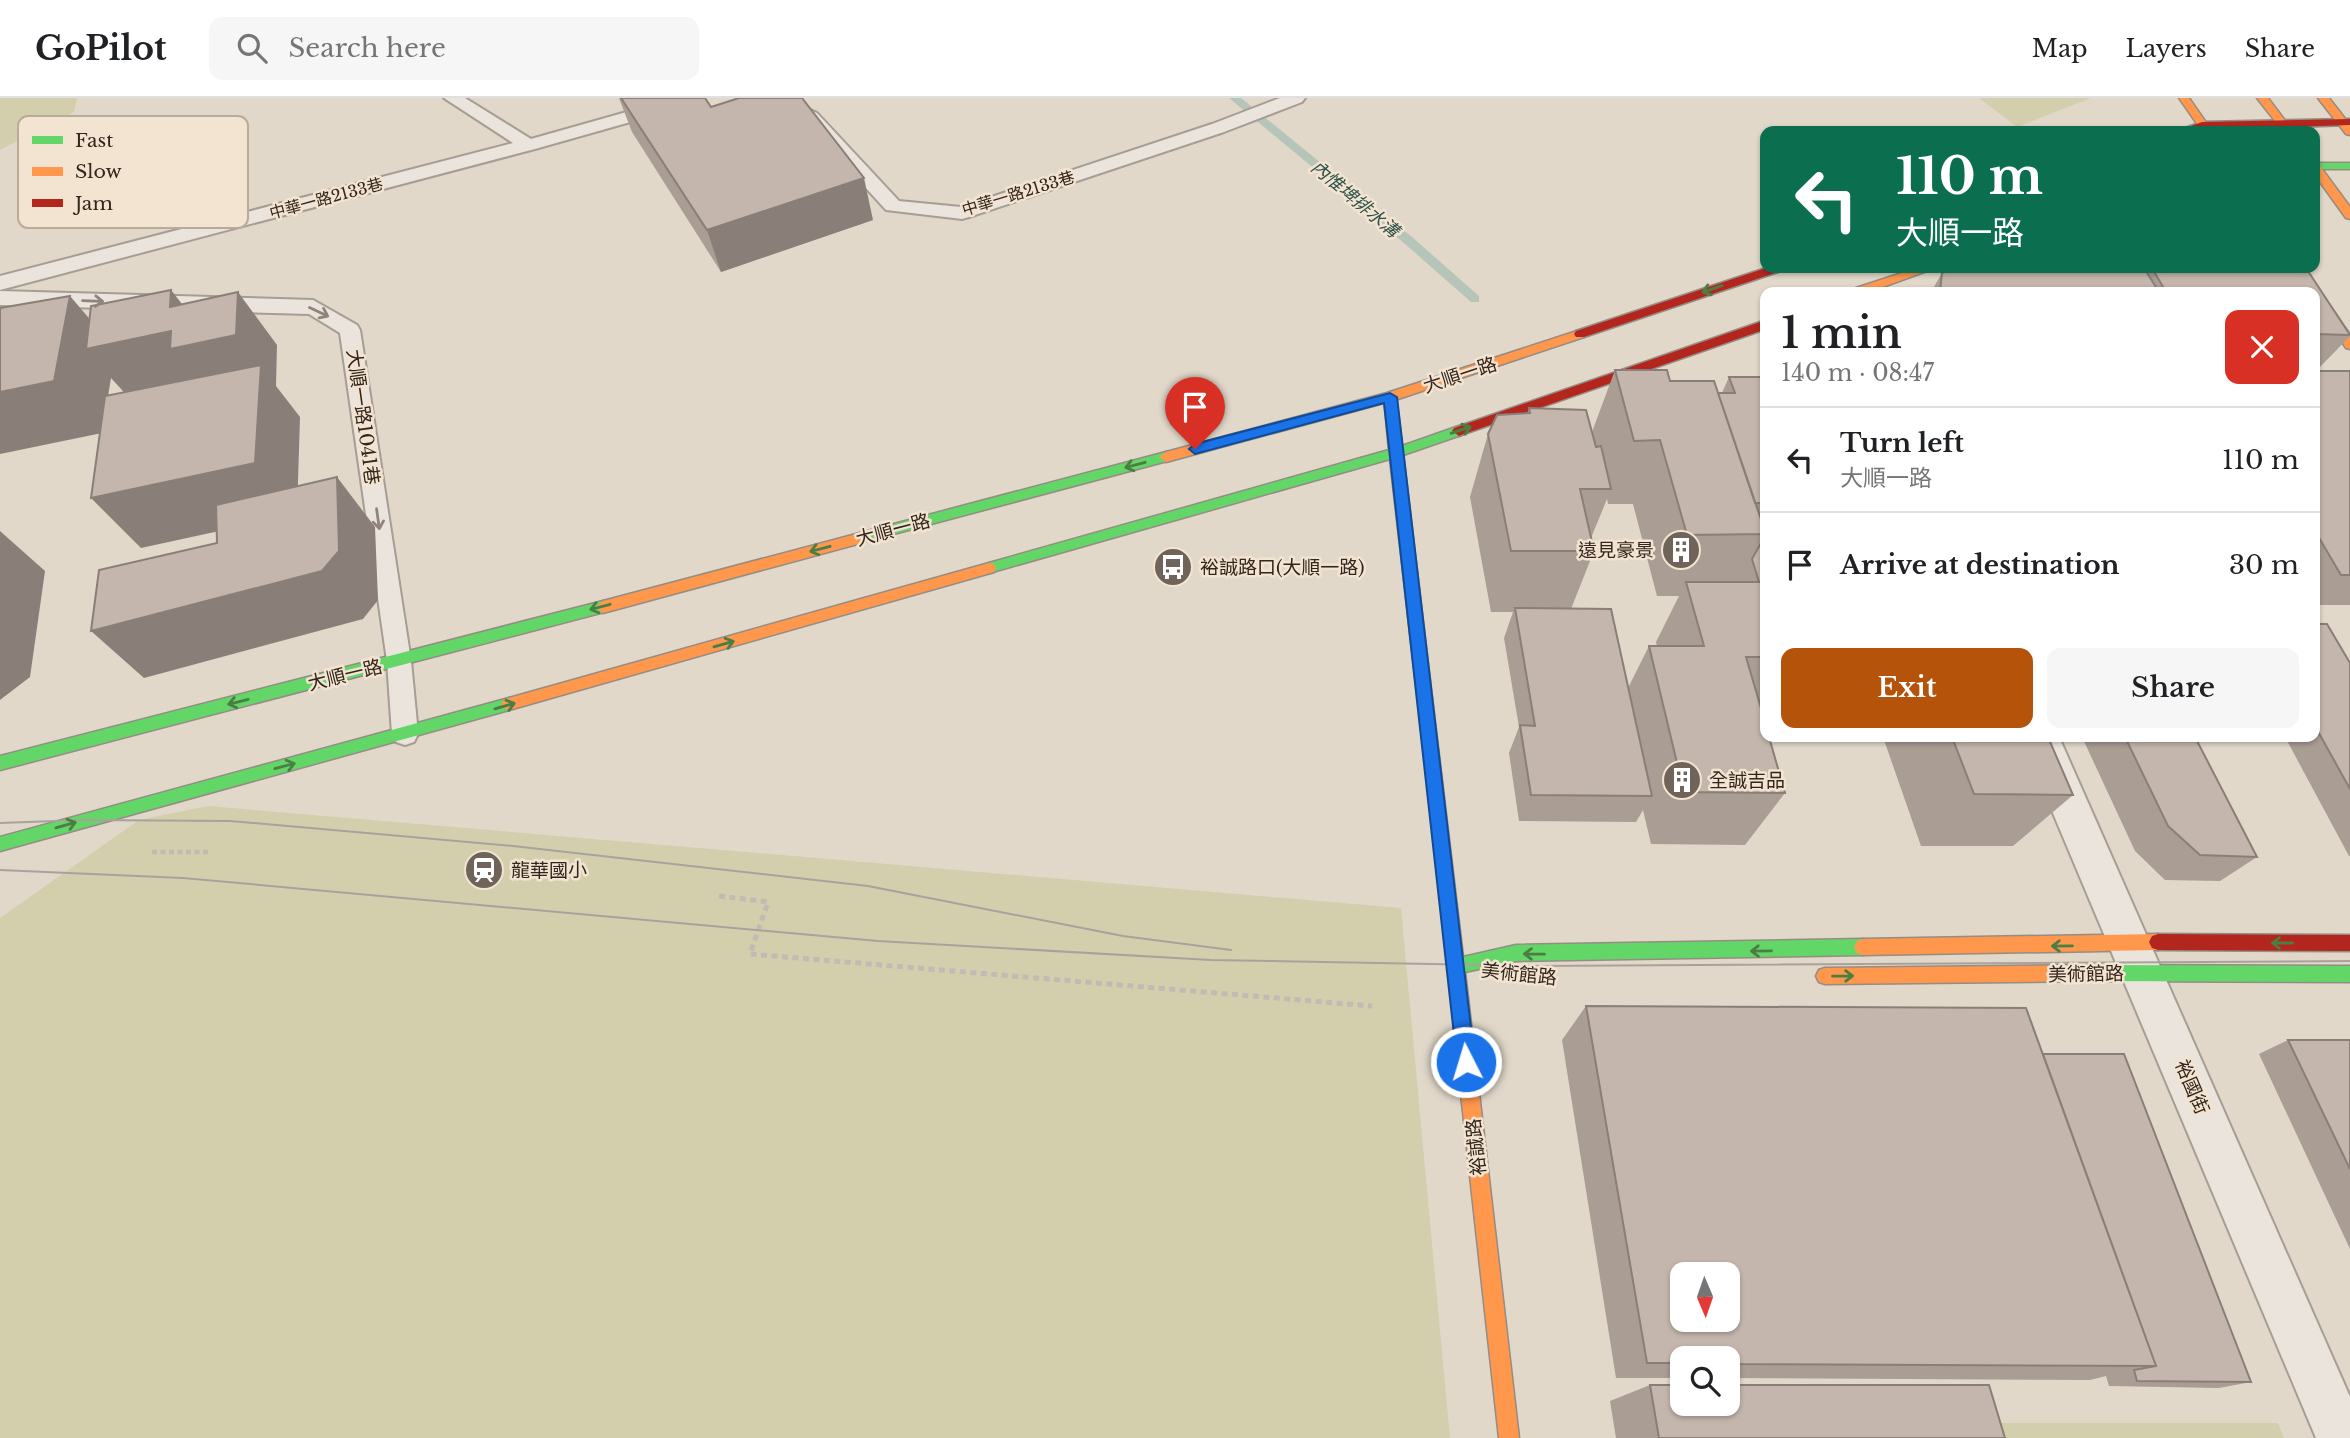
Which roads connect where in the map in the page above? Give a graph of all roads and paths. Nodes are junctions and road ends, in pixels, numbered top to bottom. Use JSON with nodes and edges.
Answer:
{"nodes":[{"id":1,"x":453,"y":98,"type":"edge"},
{"id":2,"x":695,"y":98,"type":"edge"},
{"id":3,"x":770,"y":98,"type":"edge"},
{"id":4,"x":1296,"y":98,"type":"edge"},
{"id":5,"x":2184,"y":98,"type":"edge"},
{"id":6,"x":2262,"y":98,"type":"edge"},
{"id":7,"x":2323,"y":98,"type":"edge"},
{"id":8,"x":2347,"y":125,"type":"edge"},
{"id":9,"x":2204,"y":126,"type":"edge"},
{"id":10,"x":2284,"y":126,"type":"edge"},
{"id":11,"x":2316,"y":126,"type":"edge"},
{"id":12,"x":529,"y":145,"type":"junction"},
{"id":13,"x":2320,"y":166,"type":"edge"},
{"id":14,"x":2350,"y":166,"type":"edge"},
{"id":15,"x":2320,"y":173,"type":"edge"},
{"id":16,"x":2350,"y":215,"type":"edge"},
{"id":17,"x":248,"y":218,"type":"edge"},
{"id":18,"x":211,"y":228,"type":"edge"},
{"id":19,"x":1762,"y":273,"type":"edge"},
{"id":20,"x":1914,"y":273,"type":"edge"},
{"id":21,"x":2304,"y":276,"type":"edge"},
{"id":22,"x":0,"y":283,"type":"edge"},
{"id":23,"x":1872,"y":287,"type":"edge"},
{"id":24,"x":2311,"y":287,"type":"edge"},
{"id":25,"x":0,"y":298,"type":"edge"},
{"id":26,"x":2320,"y":300,"type":"edge"},
{"id":27,"x":1760,"y":326,"type":"edge"},
{"id":28,"x":2350,"y":345,"type":"edge"},
{"id":29,"x":1390,"y":397,"type":"junction"},
{"id":30,"x":1396,"y":453,"type":"junction"},
{"id":31,"x":399,"y":661,"type":"junction"},
{"id":32,"x":405,"y":734,"type":"junction"},
{"id":33,"x":2042,"y":742,"type":"edge"},
{"id":34,"x":0,"y":763,"type":"edge"},
{"id":35,"x":0,"y":844,"type":"edge"},
{"id":36,"x":152,"y":852,"type":"dead end"},
{"id":37,"x":210,"y":852,"type":"dead end"},
{"id":38,"x":719,"y":896,"type":"dead end"},
{"id":39,"x":2350,"y":943,"type":"edge"},
{"id":40,"x":2136,"y":958,"type":"junction"},
{"id":41,"x":1457,"y":966,"type":"junction"},
{"id":42,"x":1494,"y":973,"type":"dead end"},
{"id":43,"x":2350,"y":974,"type":"edge"},
{"id":44,"x":1805,"y":977,"type":"dead end"},
{"id":45,"x":1372,"y":1006,"type":"dead end"},
{"id":46,"x":1509,"y":1438,"type":"edge"},
{"id":47,"x":2342,"y":1438,"type":"edge"}],
"edges":[{"from":1,"to":12,"type":"lane"},
{"from":2,"to":12,"type":"lane","name":"中華一路2133巷"},
{"from":3,"to":4,"type":"lane","name":"中華一路2133巷"},
{"from":5,"to":9,"type":"street"},
{"from":6,"to":10,"type":"street"},
{"from":7,"to":8,"type":"street"},
{"from":8,"to":11,"type":"street"},
{"from":12,"to":17,"type":"lane","name":"中華一路2133巷"},
{"from":13,"to":14,"type":"street"},
{"from":15,"to":16,"type":"street"},
{"from":18,"to":22,"type":"lane","name":"中華一路2133巷"},
{"from":19,"to":29,"type":"street","name":"大順一路","one_way":true},
{"from":20,"to":23,"type":"street"},
{"from":21,"to":24,"type":"street"},
{"from":25,"to":31,"type":"lane","name":"大順一路1041巷","one_way":true},
{"from":26,"to":28,"type":"street"},
{"from":30,"to":27,"type":"street","one_way":true},
{"from":29,"to":30,"type":"street","name":"裕誠路"},
{"from":29,"to":31,"type":"street","name":"大順一路","one_way":true},
{"from":32,"to":30,"type":"street","one_way":true},
{"from":30,"to":41,"type":"street","name":"裕誠路"},
{"from":31,"to":32,"type":"lane","name":"大順一路1041巷"},
{"from":31,"to":34,"type":"street","name":"大順一路","one_way":true},
{"from":35,"to":32,"type":"street","one_way":true},
{"from":33,"to":40,"type":"street","name":"裕國街"},
{"from":36,"to":37,"type":"path"},
{"from":38,"to":45,"type":"path"},
{"from":39,"to":40,"type":"street","name":"美術館路","one_way":true},
{"from":40,"to":41,"type":"street","name":"美術館路","one_way":true},
{"from":40,"to":43,"type":"street","name":"美術館路"},
{"from":44,"to":40,"type":"street","name":"美術館路","one_way":true},
{"from":40,"to":47,"type":"street","name":"裕國街"},
{"from":41,"to":42,"type":"street","name":"美術館路"},
{"from":41,"to":46,"type":"street","name":"裕誠路"}]}
